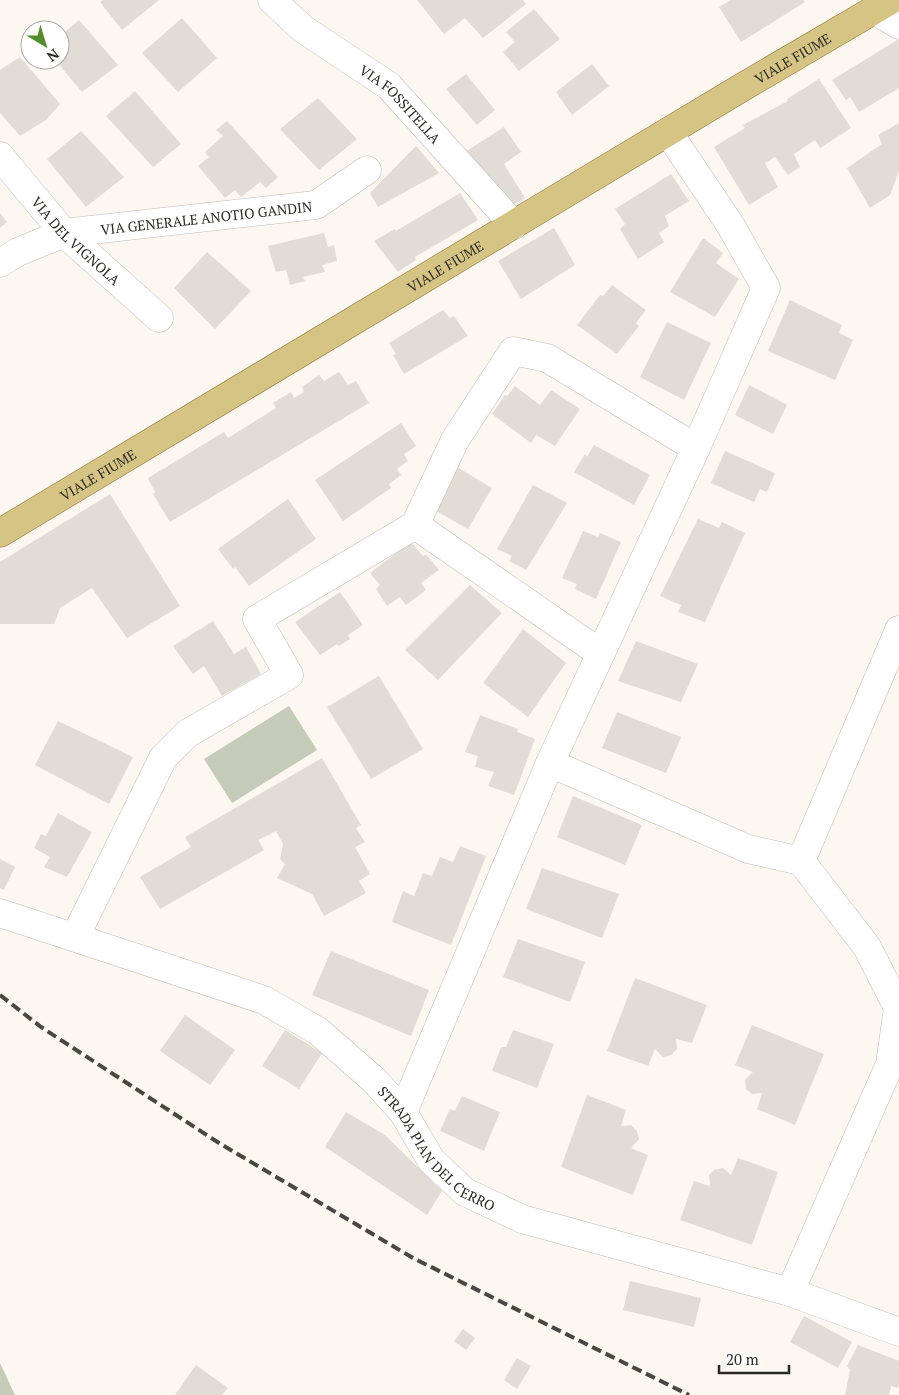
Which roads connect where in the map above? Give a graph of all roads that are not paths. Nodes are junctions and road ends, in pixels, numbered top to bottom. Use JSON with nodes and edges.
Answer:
{"nodes":[{"id":1,"x":272,"y":0,"type":"edge"},
{"id":2,"x":882,"y":5,"type":"edge"},
{"id":3,"x":899,"y":25,"type":"edge"},
{"id":4,"x":668,"y":132,"type":"junction"},
{"id":5,"x":0,"y":156,"type":"edge"},
{"id":6,"x":367,"y":170,"type":"dead end"},
{"id":7,"x":514,"y":225,"type":"junction"},
{"id":8,"x":64,"y":233,"type":"junction"},
{"id":9,"x":0,"y":263,"type":"edge"},
{"id":10,"x":159,"y":318,"type":"dead end"},
{"id":11,"x":696,"y":448,"type":"junction"},
{"id":12,"x":415,"y":525,"type":"junction"},
{"id":13,"x":0,"y":533,"type":"edge"},
{"id":14,"x":899,"y":630,"type":"edge"},
{"id":15,"x":600,"y":653,"type":"junction"},
{"id":16,"x":550,"y":763,"type":"junction"},
{"id":17,"x":801,"y":861,"type":"junction"},
{"id":18,"x":0,"y":913,"type":"edge"},
{"id":19,"x":75,"y":937,"type":"junction"},
{"id":20,"x":404,"y":1112,"type":"junction"},
{"id":21,"x":790,"y":1292,"type":"junction"},
{"id":22,"x":899,"y":1332,"type":"edge"}],
"edges":[{"from":1,"to":7,"type":"street","name":"VIA FOSSITELLA"},
{"from":2,"to":3,"type":"street"},
{"from":2,"to":4,"type":"main road","name":"VIALE FIUME"},
{"from":4,"to":7,"type":"main road","name":"VIALE FIUME"},
{"from":4,"to":11,"type":"street"},
{"from":5,"to":8,"type":"street","name":"VIA DEL VIGNOLA"},
{"from":6,"to":8,"type":"street","name":"VIA GENERALE ANOTIO GANDIN"},
{"from":7,"to":13,"type":"main road","name":"VIALE FIUME"},
{"from":8,"to":9,"type":"street","name":"VIA GENERALE ANOTIO GANDIN"},
{"from":8,"to":10,"type":"street","name":"VIA DEL VIGNOLA"},
{"from":11,"to":12,"type":"street"},
{"from":11,"to":15,"type":"street"},
{"from":12,"to":15,"type":"street"},
{"from":12,"to":19,"type":"street"},
{"from":14,"to":17,"type":"street"},
{"from":15,"to":16,"type":"street"},
{"from":16,"to":17,"type":"street"},
{"from":16,"to":20,"type":"street"},
{"from":17,"to":21,"type":"street"},
{"from":18,"to":19,"type":"street","name":"STRADA PIAN DEL CERRO"},
{"from":19,"to":20,"type":"street","name":"STRADA PIAN DEL CERRO"},
{"from":20,"to":21,"type":"street","name":"STRADA PIAN DEL CERRO"},
{"from":21,"to":22,"type":"street","name":"STRADA PIAN DEL CERRO"}]}
